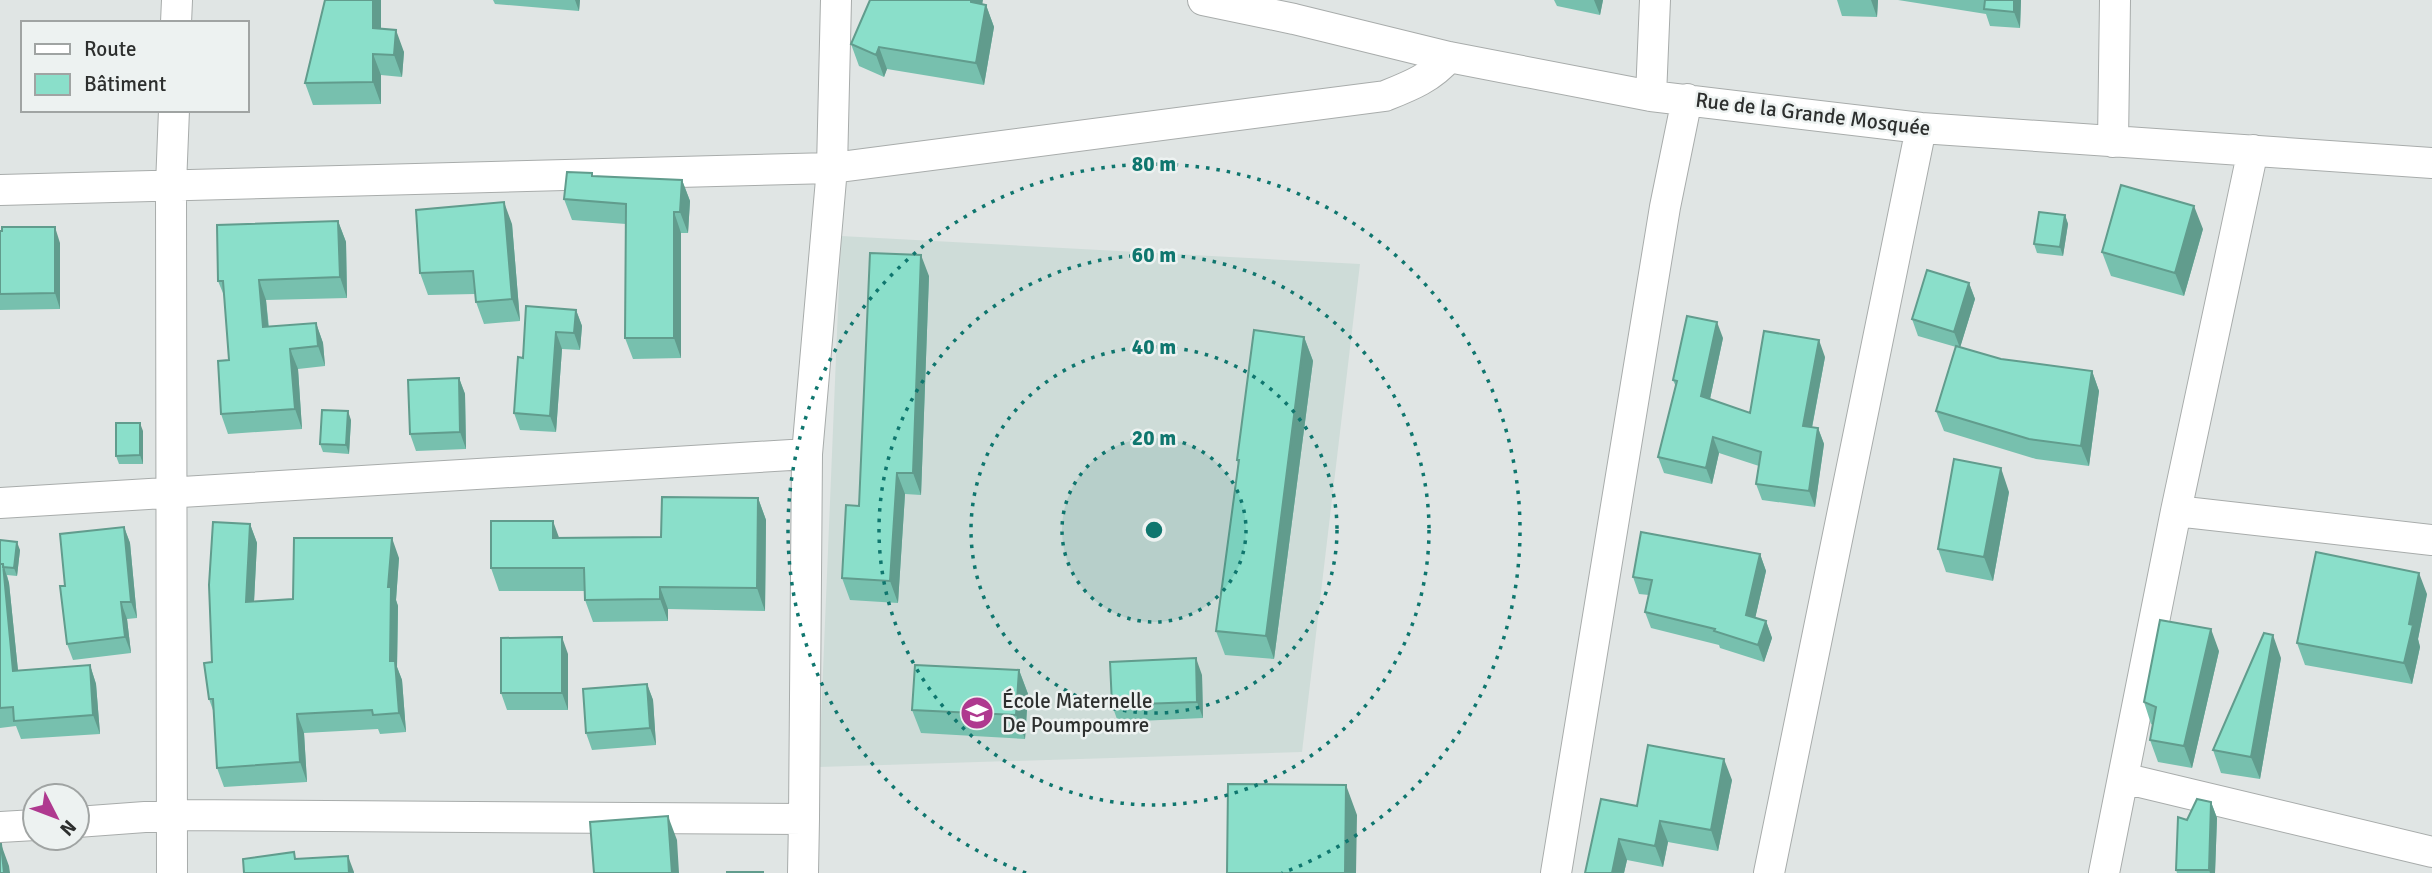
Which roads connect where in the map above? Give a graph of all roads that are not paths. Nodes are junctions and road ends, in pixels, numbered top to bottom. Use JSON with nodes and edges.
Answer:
{"nodes":[{"id":1,"x":177,"y":0,"type":"edge"},
{"id":2,"x":836,"y":0,"type":"edge"},
{"id":3,"x":1203,"y":0,"type":"edge"},
{"id":4,"x":1655,"y":0,"type":"edge"},
{"id":5,"x":2115,"y":0,"type":"edge"},
{"id":6,"x":1294,"y":9,"type":"edge"},
{"id":7,"x":176,"y":21,"type":"edge"},
{"id":8,"x":1449,"y":57,"type":"junction"},
{"id":9,"x":1651,"y":96,"type":"junction"},
{"id":10,"x":1687,"y":99,"type":"junction"},
{"id":11,"x":174,"y":112,"type":"edge"},
{"id":12,"x":1921,"y":128,"type":"junction"},
{"id":13,"x":2113,"y":142,"type":"junction"},
{"id":14,"x":2253,"y":150,"type":"junction"},
{"id":15,"x":2432,"y":163,"type":"edge"},
{"id":16,"x":832,"y":168,"type":"junction"},
{"id":17,"x":171,"y":185,"type":"junction"},
{"id":18,"x":0,"y":190,"type":"edge"},
{"id":19,"x":807,"y":454,"type":"junction"},
{"id":20,"x":172,"y":491,"type":"junction"},
{"id":21,"x":0,"y":503,"type":"edge"},
{"id":22,"x":2176,"y":511,"type":"junction"},
{"id":23,"x":2432,"y":540,"type":"edge"},
{"id":24,"x":2123,"y":778,"type":"junction"},
{"id":25,"x":172,"y":815,"type":"junction"},
{"id":26,"x":804,"y":819,"type":"junction"},
{"id":27,"x":91,"y":821,"type":"edge"},
{"id":28,"x":21,"y":826,"type":"edge"},
{"id":29,"x":0,"y":827,"type":"edge"},
{"id":30,"x":2432,"y":852,"type":"edge"},
{"id":31,"x":172,"y":873,"type":"edge"},
{"id":32,"x":803,"y":873,"type":"edge"},
{"id":33,"x":1556,"y":873,"type":"edge"},
{"id":34,"x":1769,"y":873,"type":"edge"},
{"id":35,"x":2104,"y":873,"type":"edge"}],
"edges":[{"from":1,"to":7,"type":"street"},
{"from":2,"to":16,"type":"street"},
{"from":3,"to":6,"type":"street","name":"Rue de la Grande Mosquée"},
{"from":4,"to":9,"type":"street"},
{"from":5,"to":13,"type":"street"},
{"from":6,"to":8,"type":"street","name":"Rue de la Grande Mosquée"},
{"from":8,"to":9,"type":"street","name":"Rue de la Grande Mosquée"},
{"from":8,"to":16,"type":"street"},
{"from":9,"to":10,"type":"street","name":"Rue de la Grande Mosquée"},
{"from":10,"to":12,"type":"street","name":"Rue de la Grande Mosquée"},
{"from":10,"to":33,"type":"street"},
{"from":11,"to":17,"type":"street"},
{"from":12,"to":13,"type":"street","name":"Rue de la Grande Mosquée"},
{"from":12,"to":34,"type":"street"},
{"from":13,"to":14,"type":"street","name":"Rue de la Grande Mosquée"},
{"from":14,"to":15,"type":"street","name":"Rue de la Grande Mosquée"},
{"from":14,"to":22,"type":"street"},
{"from":16,"to":17,"type":"street"},
{"from":16,"to":19,"type":"street"},
{"from":17,"to":18,"type":"street"},
{"from":17,"to":20,"type":"street"},
{"from":19,"to":20,"type":"street"},
{"from":19,"to":26,"type":"street"},
{"from":20,"to":21,"type":"street"},
{"from":20,"to":25,"type":"street"},
{"from":22,"to":23,"type":"street"},
{"from":22,"to":24,"type":"street"},
{"from":24,"to":30,"type":"street"},
{"from":24,"to":35,"type":"street"},
{"from":25,"to":26,"type":"street"},
{"from":25,"to":27,"type":"street"},
{"from":25,"to":31,"type":"street"},
{"from":26,"to":32,"type":"street"},
{"from":28,"to":29,"type":"street"}]}
